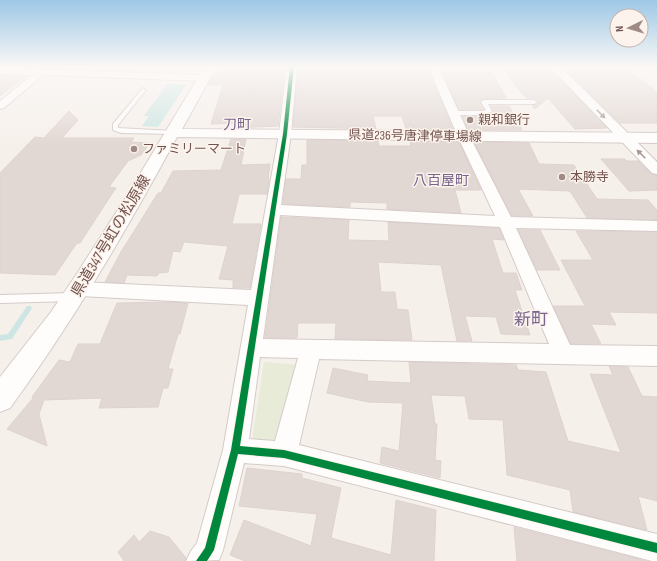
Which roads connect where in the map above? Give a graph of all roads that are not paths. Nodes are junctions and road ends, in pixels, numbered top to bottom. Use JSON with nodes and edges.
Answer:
{"nodes":[{"id":1,"x":18,"y":92,"type":"edge"},
{"id":2,"x":141,"y":92,"type":"edge"},
{"id":3,"x":196,"y":92,"type":"edge"},
{"id":4,"x":289,"y":92,"type":"edge"},
{"id":5,"x":444,"y":92,"type":"edge"},
{"id":6,"x":580,"y":92,"type":"edge"},
{"id":7,"x":534,"y":102,"type":"dead end"},
{"id":8,"x":0,"y":106,"type":"edge"},
{"id":9,"x":454,"y":113,"type":"junction"},
{"id":10,"x":173,"y":133,"type":"junction"},
{"id":11,"x":285,"y":134,"type":"junction"},
{"id":12,"x":464,"y":137,"type":"junction"},
{"id":13,"x":625,"y":138,"type":"junction"},
{"id":14,"x":657,"y":138,"type":"edge"},
{"id":15,"x":657,"y":170,"type":"edge"},
{"id":16,"x":273,"y":210,"type":"junction"},
{"id":17,"x":506,"y":222,"type":"junction"},
{"id":18,"x":657,"y":226,"type":"edge"},
{"id":19,"x":77,"y":293,"type":"junction"},
{"id":20,"x":259,"y":298,"type":"junction"},
{"id":21,"x":0,"y":299,"type":"edge"},
{"id":22,"x":251,"y":348,"type":"junction"},
{"id":23,"x":311,"y":348,"type":"junction"},
{"id":24,"x":563,"y":353,"type":"junction"},
{"id":25,"x":657,"y":356,"type":"edge"},
{"id":26,"x":0,"y":398,"type":"edge"},
{"id":27,"x":235,"y":450,"type":"junction"},
{"id":28,"x":284,"y":454,"type":"junction"},
{"id":29,"x":657,"y":548,"type":"edge"},
{"id":30,"x":201,"y":561,"type":"edge"}],
"edges":[{"from":1,"to":8,"type":"street"},
{"from":2,"to":10,"type":"lane"},
{"from":3,"to":10,"type":"main road","name":"県道347号虹の松原線"},
{"from":4,"to":11,"type":"street"},
{"from":5,"to":9,"type":"street"},
{"from":6,"to":13,"type":"street","one_way":true},
{"from":7,"to":9,"type":"lane"},
{"from":9,"to":12,"type":"street"},
{"from":10,"to":11,"type":"main road","name":"県道236号唐津停車場線"},
{"from":10,"to":19,"type":"main road","name":"県道347号虹の松原線"},
{"from":11,"to":12,"type":"main road","name":"県道236号唐津停車場線"},
{"from":11,"to":16,"type":"street"},
{"from":12,"to":13,"type":"main road","name":"県道236号唐津停車場線"},
{"from":12,"to":17,"type":"street"},
{"from":13,"to":14,"type":"main road","name":"県道236号唐津停車場線"},
{"from":15,"to":13,"type":"street","one_way":true},
{"from":16,"to":17,"type":"street"},
{"from":16,"to":20,"type":"street"},
{"from":17,"to":18,"type":"street"},
{"from":17,"to":24,"type":"street"},
{"from":19,"to":20,"type":"street"},
{"from":19,"to":21,"type":"lane"},
{"from":19,"to":26,"type":"main road","name":"県道347号虹の松原線"},
{"from":20,"to":22,"type":"street"},
{"from":22,"to":23,"type":"street"},
{"from":22,"to":27,"type":"street"},
{"from":23,"to":24,"type":"street"},
{"from":23,"to":28,"type":"street"},
{"from":24,"to":25,"type":"street"},
{"from":27,"to":28,"type":"street"},
{"from":27,"to":30,"type":"street"},
{"from":28,"to":29,"type":"street"}]}
